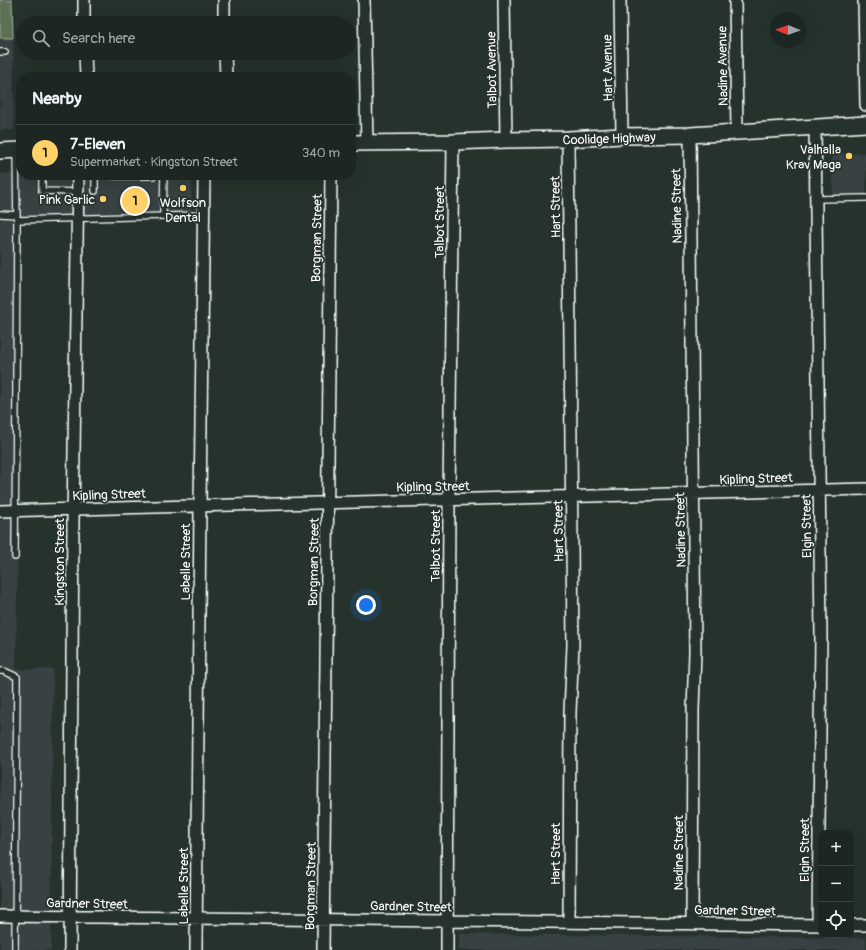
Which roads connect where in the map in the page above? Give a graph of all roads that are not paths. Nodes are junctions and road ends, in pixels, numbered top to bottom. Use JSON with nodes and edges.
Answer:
{"nodes":[{"id":1,"x":84,"y":0,"type":"edge"},
{"id":2,"x":224,"y":0,"type":"edge"},
{"id":3,"x":364,"y":0,"type":"edge"},
{"id":4,"x":504,"y":0,"type":"edge"},
{"id":5,"x":620,"y":0,"type":"edge"},
{"id":6,"x":735,"y":0,"type":"edge"},
{"id":7,"x":864,"y":0,"type":"edge"},
{"id":8,"x":84,"y":16,"type":"edge"},
{"id":9,"x":224,"y":16,"type":"edge"},
{"id":10,"x":85,"y":60,"type":"edge"},
{"id":11,"x":225,"y":60,"type":"edge"},
{"id":12,"x":86,"y":72,"type":"edge"},
{"id":13,"x":226,"y":72,"type":"edge"},
{"id":14,"x":866,"y":105,"type":"edge"},
{"id":15,"x":866,"y":124,"type":"edge"},
{"id":16,"x":815,"y":127,"type":"junction"},
{"id":17,"x":737,"y":132,"type":"junction"},
{"id":18,"x":690,"y":135,"type":"junction"},
{"id":19,"x":622,"y":136,"type":"junction"},
{"id":20,"x":568,"y":139,"type":"junction"},
{"id":21,"x":506,"y":140,"type":"junction"},
{"id":22,"x":453,"y":142,"type":"junction"},
{"id":23,"x":356,"y":143,"type":"edge"},
{"id":24,"x":367,"y":144,"type":"junction"},
{"id":25,"x":16,"y":150,"type":"edge"},
{"id":26,"x":0,"y":151,"type":"edge"},
{"id":27,"x":18,"y":180,"type":"edge"},
{"id":28,"x":42,"y":180,"type":"edge"},
{"id":29,"x":78,"y":180,"type":"edge"},
{"id":30,"x":95,"y":180,"type":"edge"},
{"id":31,"x":164,"y":180,"type":"edge"},
{"id":32,"x":204,"y":180,"type":"edge"},
{"id":33,"x":331,"y":180,"type":"edge"},
{"id":34,"x":95,"y":191,"type":"dead end"},
{"id":35,"x":78,"y":192,"type":"junction"},
{"id":36,"x":866,"y":198,"type":"edge"},
{"id":37,"x":817,"y":199,"type":"junction"},
{"id":38,"x":0,"y":214,"type":"edge"},
{"id":39,"x":204,"y":215,"type":"junction"},
{"id":40,"x":164,"y":216,"type":"junction"},
{"id":41,"x":17,"y":218,"type":"junction"},
{"id":42,"x":77,"y":219,"type":"junction"},
{"id":43,"x":866,"y":489,"type":"edge"},
{"id":44,"x":819,"y":490,"type":"junction"},
{"id":45,"x":694,"y":494,"type":"junction"},
{"id":46,"x":571,"y":497,"type":"junction"},
{"id":47,"x":449,"y":500,"type":"junction"},
{"id":48,"x":327,"y":503,"type":"junction"},
{"id":49,"x":200,"y":506,"type":"junction"},
{"id":50,"x":74,"y":510,"type":"junction"},
{"id":51,"x":0,"y":511,"type":"edge"},
{"id":52,"x":15,"y":511,"type":"junction"},
{"id":53,"x":15,"y":557,"type":"dead end"},
{"id":54,"x":0,"y":671,"type":"edge"},
{"id":55,"x":820,"y":902,"type":"edge"},
{"id":56,"x":0,"y":916,"type":"edge"},
{"id":57,"x":15,"y":916,"type":"junction"},
{"id":58,"x":70,"y":916,"type":"junction"},
{"id":59,"x":196,"y":918,"type":"junction"},
{"id":60,"x":323,"y":919,"type":"junction"},
{"id":61,"x":447,"y":921,"type":"junction"},
{"id":62,"x":569,"y":922,"type":"junction"},
{"id":63,"x":692,"y":924,"type":"junction"},
{"id":64,"x":818,"y":925,"type":"edge"},
{"id":65,"x":854,"y":925,"type":"edge"},
{"id":66,"x":866,"y":926,"type":"edge"},
{"id":67,"x":14,"y":950,"type":"edge"},
{"id":68,"x":70,"y":950,"type":"edge"},
{"id":69,"x":196,"y":950,"type":"edge"},
{"id":70,"x":323,"y":950,"type":"edge"},
{"id":71,"x":447,"y":950,"type":"edge"}],
"edges":[{"from":1,"to":8,"type":"street"},
{"from":2,"to":9,"type":"street"},
{"from":3,"to":24,"type":"street"},
{"from":4,"to":21,"type":"street","name":"Talbot Avenue"},
{"from":5,"to":19,"type":"street","name":"Hart Avenue"},
{"from":6,"to":17,"type":"street","name":"Nadine Avenue"},
{"from":7,"to":14,"type":"street"},
{"from":10,"to":12,"type":"street"},
{"from":11,"to":13,"type":"street"},
{"from":15,"to":16,"type":"main road","name":"Coolidge Highway"},
{"from":16,"to":17,"type":"main road","name":"Coolidge Highway"},
{"from":16,"to":37,"type":"street","name":"Elgin Street"},
{"from":17,"to":18,"type":"main road","name":"Coolidge Highway"},
{"from":18,"to":19,"type":"main road","name":"Coolidge Highway"},
{"from":18,"to":45,"type":"street","name":"Nadine Street"},
{"from":19,"to":20,"type":"main road","name":"Coolidge Highway"},
{"from":20,"to":21,"type":"main road","name":"Coolidge Highway"},
{"from":20,"to":46,"type":"street","name":"Hart Street"},
{"from":21,"to":22,"type":"main road","name":"Coolidge Highway"},
{"from":22,"to":24,"type":"main road","name":"Coolidge Highway"},
{"from":22,"to":47,"type":"street","name":"Talbot Street"},
{"from":23,"to":24,"type":"main road","name":"Coolidge Highway"},
{"from":25,"to":26,"type":"main road"},
{"from":27,"to":41,"type":"lane"},
{"from":28,"to":35,"type":"lane"},
{"from":29,"to":35,"type":"street","name":"Kingston Street"},
{"from":30,"to":34,"type":"lane"},
{"from":31,"to":40,"type":"lane"},
{"from":32,"to":39,"type":"street","name":"Labelle Street"},
{"from":33,"to":48,"type":"street","name":"Borgman Street"},
{"from":35,"to":42,"type":"street","name":"Kingston Street"},
{"from":36,"to":37,"type":"lane"},
{"from":37,"to":44,"type":"street","name":"Elgin Street"},
{"from":38,"to":41,"type":"lane"},
{"from":39,"to":40,"type":"lane"},
{"from":39,"to":49,"type":"street","name":"Labelle Street"},
{"from":40,"to":42,"type":"lane"},
{"from":41,"to":42,"type":"lane"},
{"from":41,"to":52,"type":"lane"},
{"from":42,"to":50,"type":"street","name":"Kingston Street"},
{"from":43,"to":44,"type":"street","name":"Kipling Street"},
{"from":44,"to":45,"type":"street","name":"Kipling Street"},
{"from":44,"to":55,"type":"street","name":"Elgin Street"},
{"from":45,"to":46,"type":"street","name":"Kipling Street"},
{"from":45,"to":63,"type":"street","name":"Nadine Street"},
{"from":46,"to":47,"type":"street","name":"Kipling Street"},
{"from":46,"to":62,"type":"street","name":"Hart Street"},
{"from":47,"to":48,"type":"street","name":"Kipling Street"},
{"from":47,"to":61,"type":"street","name":"Talbot Street"},
{"from":48,"to":49,"type":"street","name":"Kipling Street"},
{"from":48,"to":60,"type":"street","name":"Borgman Street"},
{"from":49,"to":50,"type":"street","name":"Kipling Street"},
{"from":49,"to":59,"type":"street","name":"Labelle Street"},
{"from":50,"to":52,"type":"street","name":"Kipling Street"},
{"from":50,"to":58,"type":"street","name":"Kingston Street"},
{"from":51,"to":52,"type":"street","name":"Kipling Street"},
{"from":52,"to":53,"type":"lane"},
{"from":54,"to":57,"type":"lane"},
{"from":56,"to":57,"type":"street","name":"Gardner Street"},
{"from":57,"to":58,"type":"street","name":"Gardner Street"},
{"from":57,"to":67,"type":"lane"},
{"from":58,"to":59,"type":"street","name":"Gardner Street"},
{"from":58,"to":68,"type":"street","name":"Kingston Street"},
{"from":59,"to":60,"type":"street","name":"Gardner Street"},
{"from":59,"to":69,"type":"street","name":"Labelle Street"},
{"from":60,"to":61,"type":"street","name":"Gardner Street"},
{"from":60,"to":70,"type":"street","name":"Borgman Street"},
{"from":61,"to":62,"type":"street","name":"Gardner Street"},
{"from":61,"to":71,"type":"street","name":"Talbot Street"},
{"from":62,"to":63,"type":"street","name":"Gardner Street"},
{"from":63,"to":64,"type":"street","name":"Gardner Street"},
{"from":65,"to":66,"type":"street"}]}
